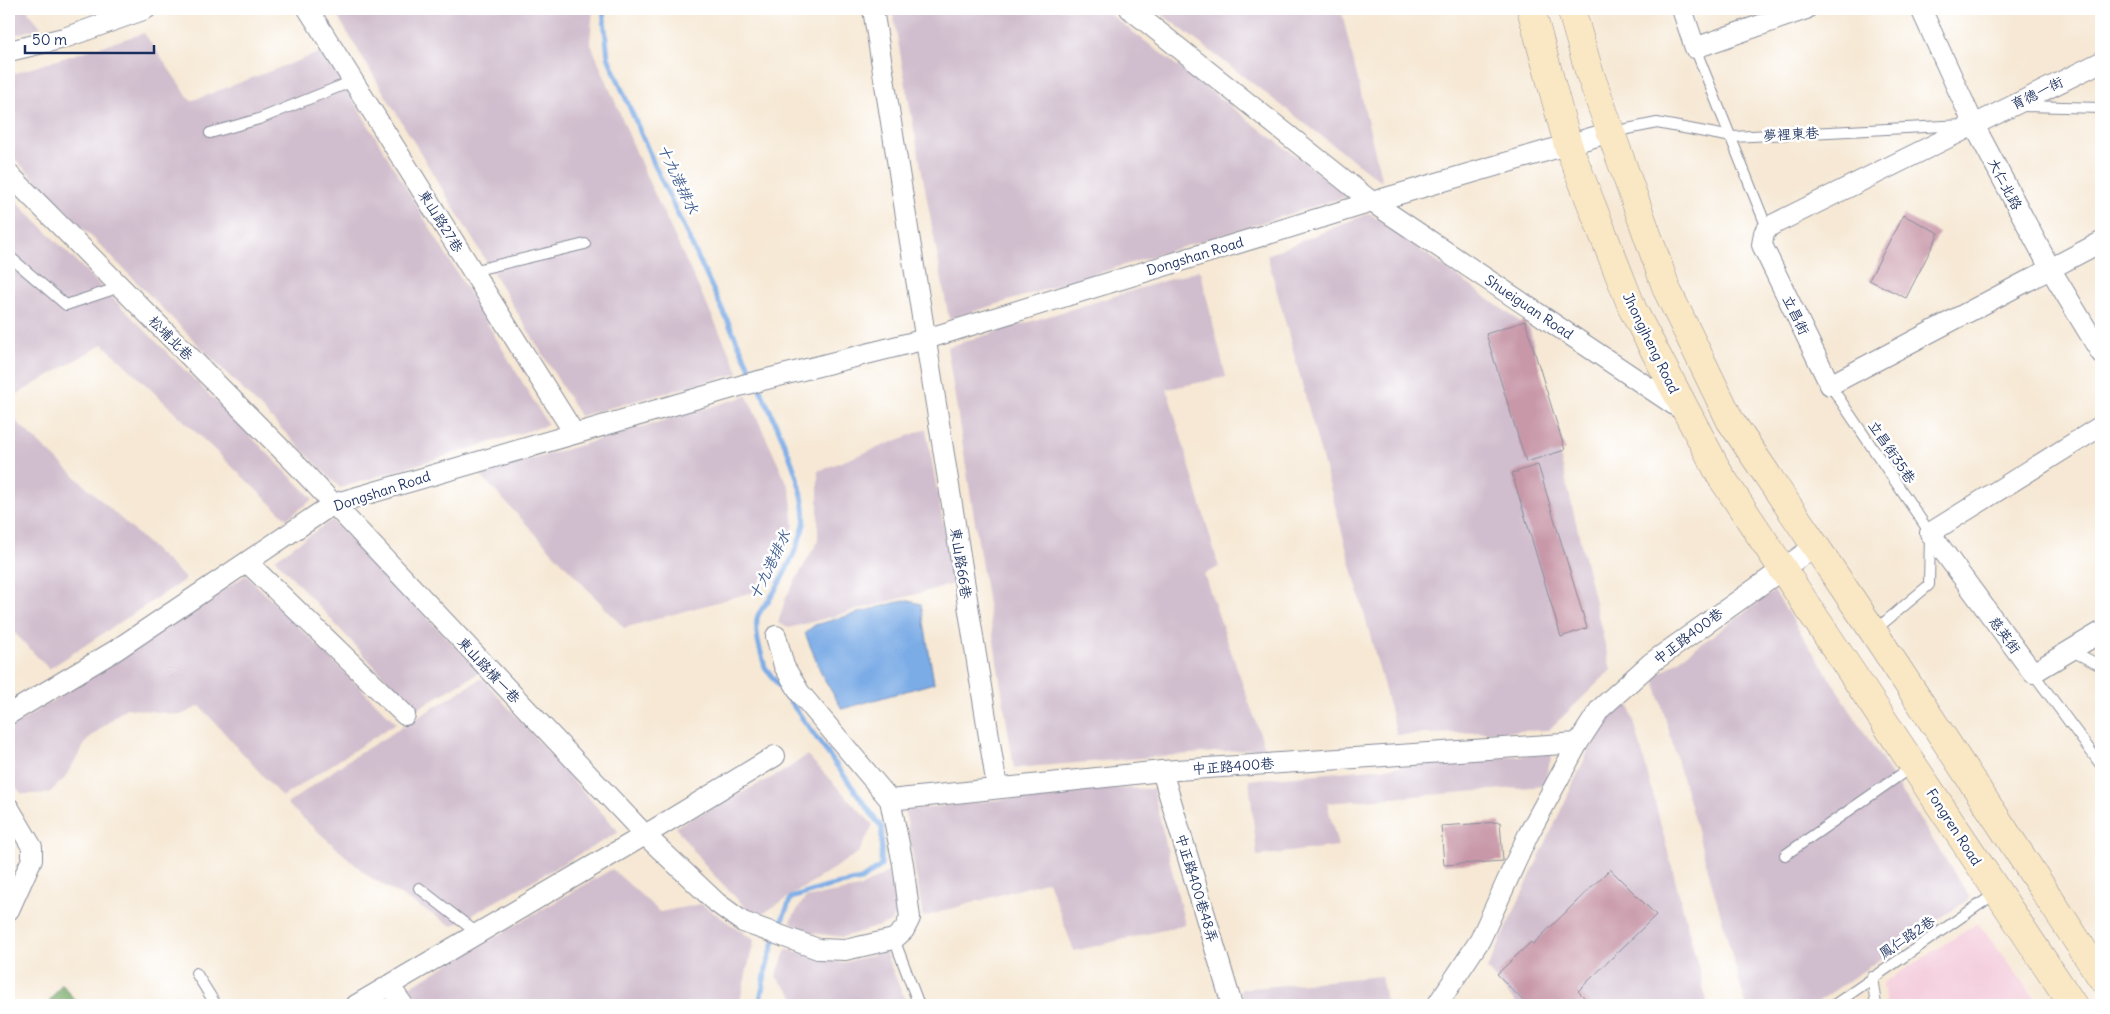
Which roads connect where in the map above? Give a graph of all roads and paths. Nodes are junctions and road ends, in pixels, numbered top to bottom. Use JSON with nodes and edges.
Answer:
{"nodes":[{"id":1,"x":146,"y":9,"type":"edge"},
{"id":2,"x":308,"y":9,"type":"edge"},
{"id":3,"x":873,"y":9,"type":"edge"},
{"id":4,"x":1130,"y":9,"type":"edge"},
{"id":5,"x":1531,"y":9,"type":"edge"},
{"id":6,"x":1571,"y":9,"type":"edge"},
{"id":7,"x":1682,"y":9,"type":"edge"},
{"id":8,"x":1806,"y":9,"type":"edge"},
{"id":9,"x":1921,"y":9,"type":"edge"},
{"id":10,"x":1695,"y":48,"type":"junction"},
{"id":11,"x":9,"y":51,"type":"edge"},
{"id":12,"x":2101,"y":62,"type":"edge"},
{"id":13,"x":353,"y":81,"type":"junction"},
{"id":14,"x":2010,"y":106,"type":"junction"},
{"id":15,"x":2101,"y":108,"type":"edge"},
{"id":16,"x":1974,"y":125,"type":"junction"},
{"id":17,"x":1611,"y":132,"type":"junction"},
{"id":18,"x":210,"y":134,"type":"dead end"},
{"id":19,"x":1732,"y":136,"type":"junction"},
{"id":20,"x":1568,"y":145,"type":"junction"},
{"id":21,"x":9,"y":174,"type":"edge"},
{"id":22,"x":1372,"y":202,"type":"junction"},
{"id":23,"x":1767,"y":228,"type":"junction"},
{"id":24,"x":2101,"y":242,"type":"edge"},
{"id":25,"x":585,"y":244,"type":"dead end"},
{"id":26,"x":9,"y":256,"type":"edge"},
{"id":27,"x":2051,"y":270,"type":"junction"},
{"id":28,"x":472,"y":271,"type":"junction"},
{"id":29,"x":120,"y":287,"type":"junction"},
{"id":30,"x":926,"y":339,"type":"junction"},
{"id":31,"x":2101,"y":353,"type":"edge"},
{"id":32,"x":1830,"y":386,"type":"junction"},
{"id":33,"x":1685,"y":412,"type":"junction"},
{"id":34,"x":2101,"y":426,"type":"edge"},
{"id":35,"x":574,"y":432,"type":"junction"},
{"id":36,"x":333,"y":504,"type":"junction"},
{"id":37,"x":1930,"y":533,"type":"junction"},
{"id":38,"x":1815,"y":546,"type":"junction"},
{"id":39,"x":248,"y":562,"type":"junction"},
{"id":40,"x":1784,"y":568,"type":"junction"},
{"id":41,"x":1873,"y":632,"type":"junction"},
{"id":42,"x":2101,"y":632,"type":"edge"},
{"id":43,"x":776,"y":636,"type":"dead end"},
{"id":44,"x":1836,"y":648,"type":"joint"},
{"id":45,"x":2072,"y":651,"type":"junction"},
{"id":46,"x":2101,"y":666,"type":"edge"},
{"id":47,"x":2033,"y":673,"type":"junction"},
{"id":48,"x":9,"y":714,"type":"edge"},
{"id":49,"x":405,"y":716,"type":"dead end"},
{"id":50,"x":1578,"y":743,"type":"junction"},
{"id":51,"x":775,"y":756,"type":"dead end"},
{"id":52,"x":1913,"y":766,"type":"junction"},
{"id":53,"x":2101,"y":766,"type":"edge"},
{"id":54,"x":1162,"y":771,"type":"junction"},
{"id":55,"x":997,"y":787,"type":"junction"},
{"id":56,"x":890,"y":800,"type":"junction"},
{"id":57,"x":9,"y":808,"type":"edge"},
{"id":58,"x":645,"y":835,"type":"junction"},
{"id":59,"x":1785,"y":856,"type":"dead end"},
{"id":60,"x":419,"y":888,"type":"dead end"},
{"id":61,"x":1997,"y":892,"type":"junction"},
{"id":62,"x":9,"y":910,"type":"edge"},
{"id":63,"x":477,"y":934,"type":"junction"},
{"id":64,"x":894,"y":939,"type":"junction"},
{"id":65,"x":196,"y":973,"type":"dead end"},
{"id":66,"x":1872,"y":977,"type":"junction"},
{"id":67,"x":2101,"y":977,"type":"edge"},
{"id":68,"x":389,"y":985,"type":"junction"},
{"id":69,"x":216,"y":1005,"type":"edge"},
{"id":70,"x":356,"y":1005,"type":"edge"},
{"id":71,"x":403,"y":1005,"type":"edge"},
{"id":72,"x":919,"y":1005,"type":"edge"},
{"id":73,"x":1232,"y":1005,"type":"edge"},
{"id":74,"x":1437,"y":1005,"type":"edge"},
{"id":75,"x":1834,"y":1005,"type":"edge"},
{"id":76,"x":1876,"y":1005,"type":"edge"},
{"id":77,"x":2073,"y":1005,"type":"edge"}],
"edges":[{"from":1,"to":11,"type":"street"},
{"from":2,"to":13,"type":"street","name":"東山路27巷"},
{"from":3,"to":30,"type":"street","name":"東山路66巷"},
{"from":4,"to":22,"type":"street","name":"Shueiguan Road"},
{"from":5,"to":20,"type":"main road","name":"Jhongjheng Road"},
{"from":6,"to":17,"type":"main road"},
{"from":7,"to":10,"type":"street"},
{"from":8,"to":10,"type":"street"},
{"from":9,"to":16,"type":"street","name":"大仁北路"},
{"from":10,"to":19,"type":"lane"},
{"from":12,"to":14,"type":"street","name":"育德一街"},
{"from":13,"to":18,"type":"lane"},
{"from":13,"to":28,"type":"street","name":"東山路27巷"},
{"from":14,"to":15,"type":"lane"},
{"from":14,"to":16,"type":"street","name":"育德一街"},
{"from":16,"to":19,"type":"lane","name":"夢裡東巷"},
{"from":16,"to":23,"type":"street"},
{"from":16,"to":27,"type":"street","name":"大仁北路"},
{"from":17,"to":19,"type":"lane","name":"夢裡東巷"},
{"from":17,"to":20,"type":"street","name":"Dongshan Road"},
{"from":17,"to":38,"type":"main road"},
{"from":19,"to":23,"type":"lane"},
{"from":20,"to":22,"type":"street","name":"Dongshan Road"},
{"from":20,"to":33,"type":"main road","name":"Jhongjheng Road"},
{"from":21,"to":29,"type":"street","name":"松埔北巷"},
{"from":22,"to":30,"type":"street","name":"Dongshan Road"},
{"from":22,"to":33,"type":"street","name":"Shueiguan Road"},
{"from":23,"to":32,"type":"street","name":"立昌街"},
{"from":24,"to":27,"type":"street"},
{"from":25,"to":28,"type":"lane"},
{"from":26,"to":29,"type":"lane"},
{"from":27,"to":31,"type":"street","name":"大仁北路"},
{"from":27,"to":32,"type":"street"},
{"from":28,"to":35,"type":"street","name":"東山路27巷"},
{"from":29,"to":36,"type":"street","name":"松埔北巷"},
{"from":30,"to":35,"type":"street","name":"Dongshan Road"},
{"from":30,"to":55,"type":"street","name":"東山路66巷"},
{"from":32,"to":37,"type":"lane","name":"立昌街35巷"},
{"from":33,"to":40,"type":"main road","name":"Jhongjheng Road"},
{"from":34,"to":37,"type":"street"},
{"from":35,"to":36,"type":"street","name":"Dongshan Road"},
{"from":36,"to":39,"type":"street","name":"Dongshan Road"},
{"from":36,"to":58,"type":"street","name":"東山路橫一巷"},
{"from":37,"to":41,"type":"lane"},
{"from":37,"to":47,"type":"street","name":"慈英街"},
{"from":38,"to":40,"type":"street","name":"中正路400巷"},
{"from":38,"to":41,"type":"main road"},
{"from":39,"to":48,"type":"street","name":"Dongshan Road"},
{"from":39,"to":49,"type":"street"},
{"from":40,"to":44,"type":"main road","name":"Jhongjheng Road"},
{"from":40,"to":50,"type":"street","name":"中正路400巷"},
{"from":41,"to":67,"type":"main road"},
{"from":42,"to":45,"type":"street"},
{"from":43,"to":56,"type":"street"},
{"from":44,"to":52,"type":"main road","name":"Fongren Road"},
{"from":45,"to":46,"type":"lane"},
{"from":45,"to":47,"type":"street"},
{"from":47,"to":53,"type":"lane"},
{"from":50,"to":54,"type":"street","name":"中正路400巷"},
{"from":50,"to":74,"type":"street","name":"中正路400巷"},
{"from":51,"to":58,"type":"street"},
{"from":52,"to":59,"type":"lane"},
{"from":52,"to":61,"type":"main road","name":"Fongren Road"},
{"from":54,"to":55,"type":"street","name":"中正路400巷"},
{"from":54,"to":73,"type":"street","name":"中正路400巷48弄"},
{"from":55,"to":56,"type":"street","name":"中正路400巷"},
{"from":56,"to":64,"type":"street"},
{"from":57,"to":62,"type":"street"},
{"from":58,"to":63,"type":"street"},
{"from":58,"to":64,"type":"street","name":"東山路橫一巷"},
{"from":60,"to":63,"type":"lane"},
{"from":61,"to":66,"type":"lane","name":"鳳仁路2巷"},
{"from":61,"to":77,"type":"main road","name":"Fongren Road"},
{"from":63,"to":68,"type":"street"},
{"from":64,"to":72,"type":"lane"},
{"from":65,"to":69,"type":"lane"},
{"from":66,"to":75,"type":"lane","name":"鳳仁路2巷"},
{"from":66,"to":76,"type":"lane"},
{"from":68,"to":70,"type":"street"},
{"from":68,"to":71,"type":"street"}]}
